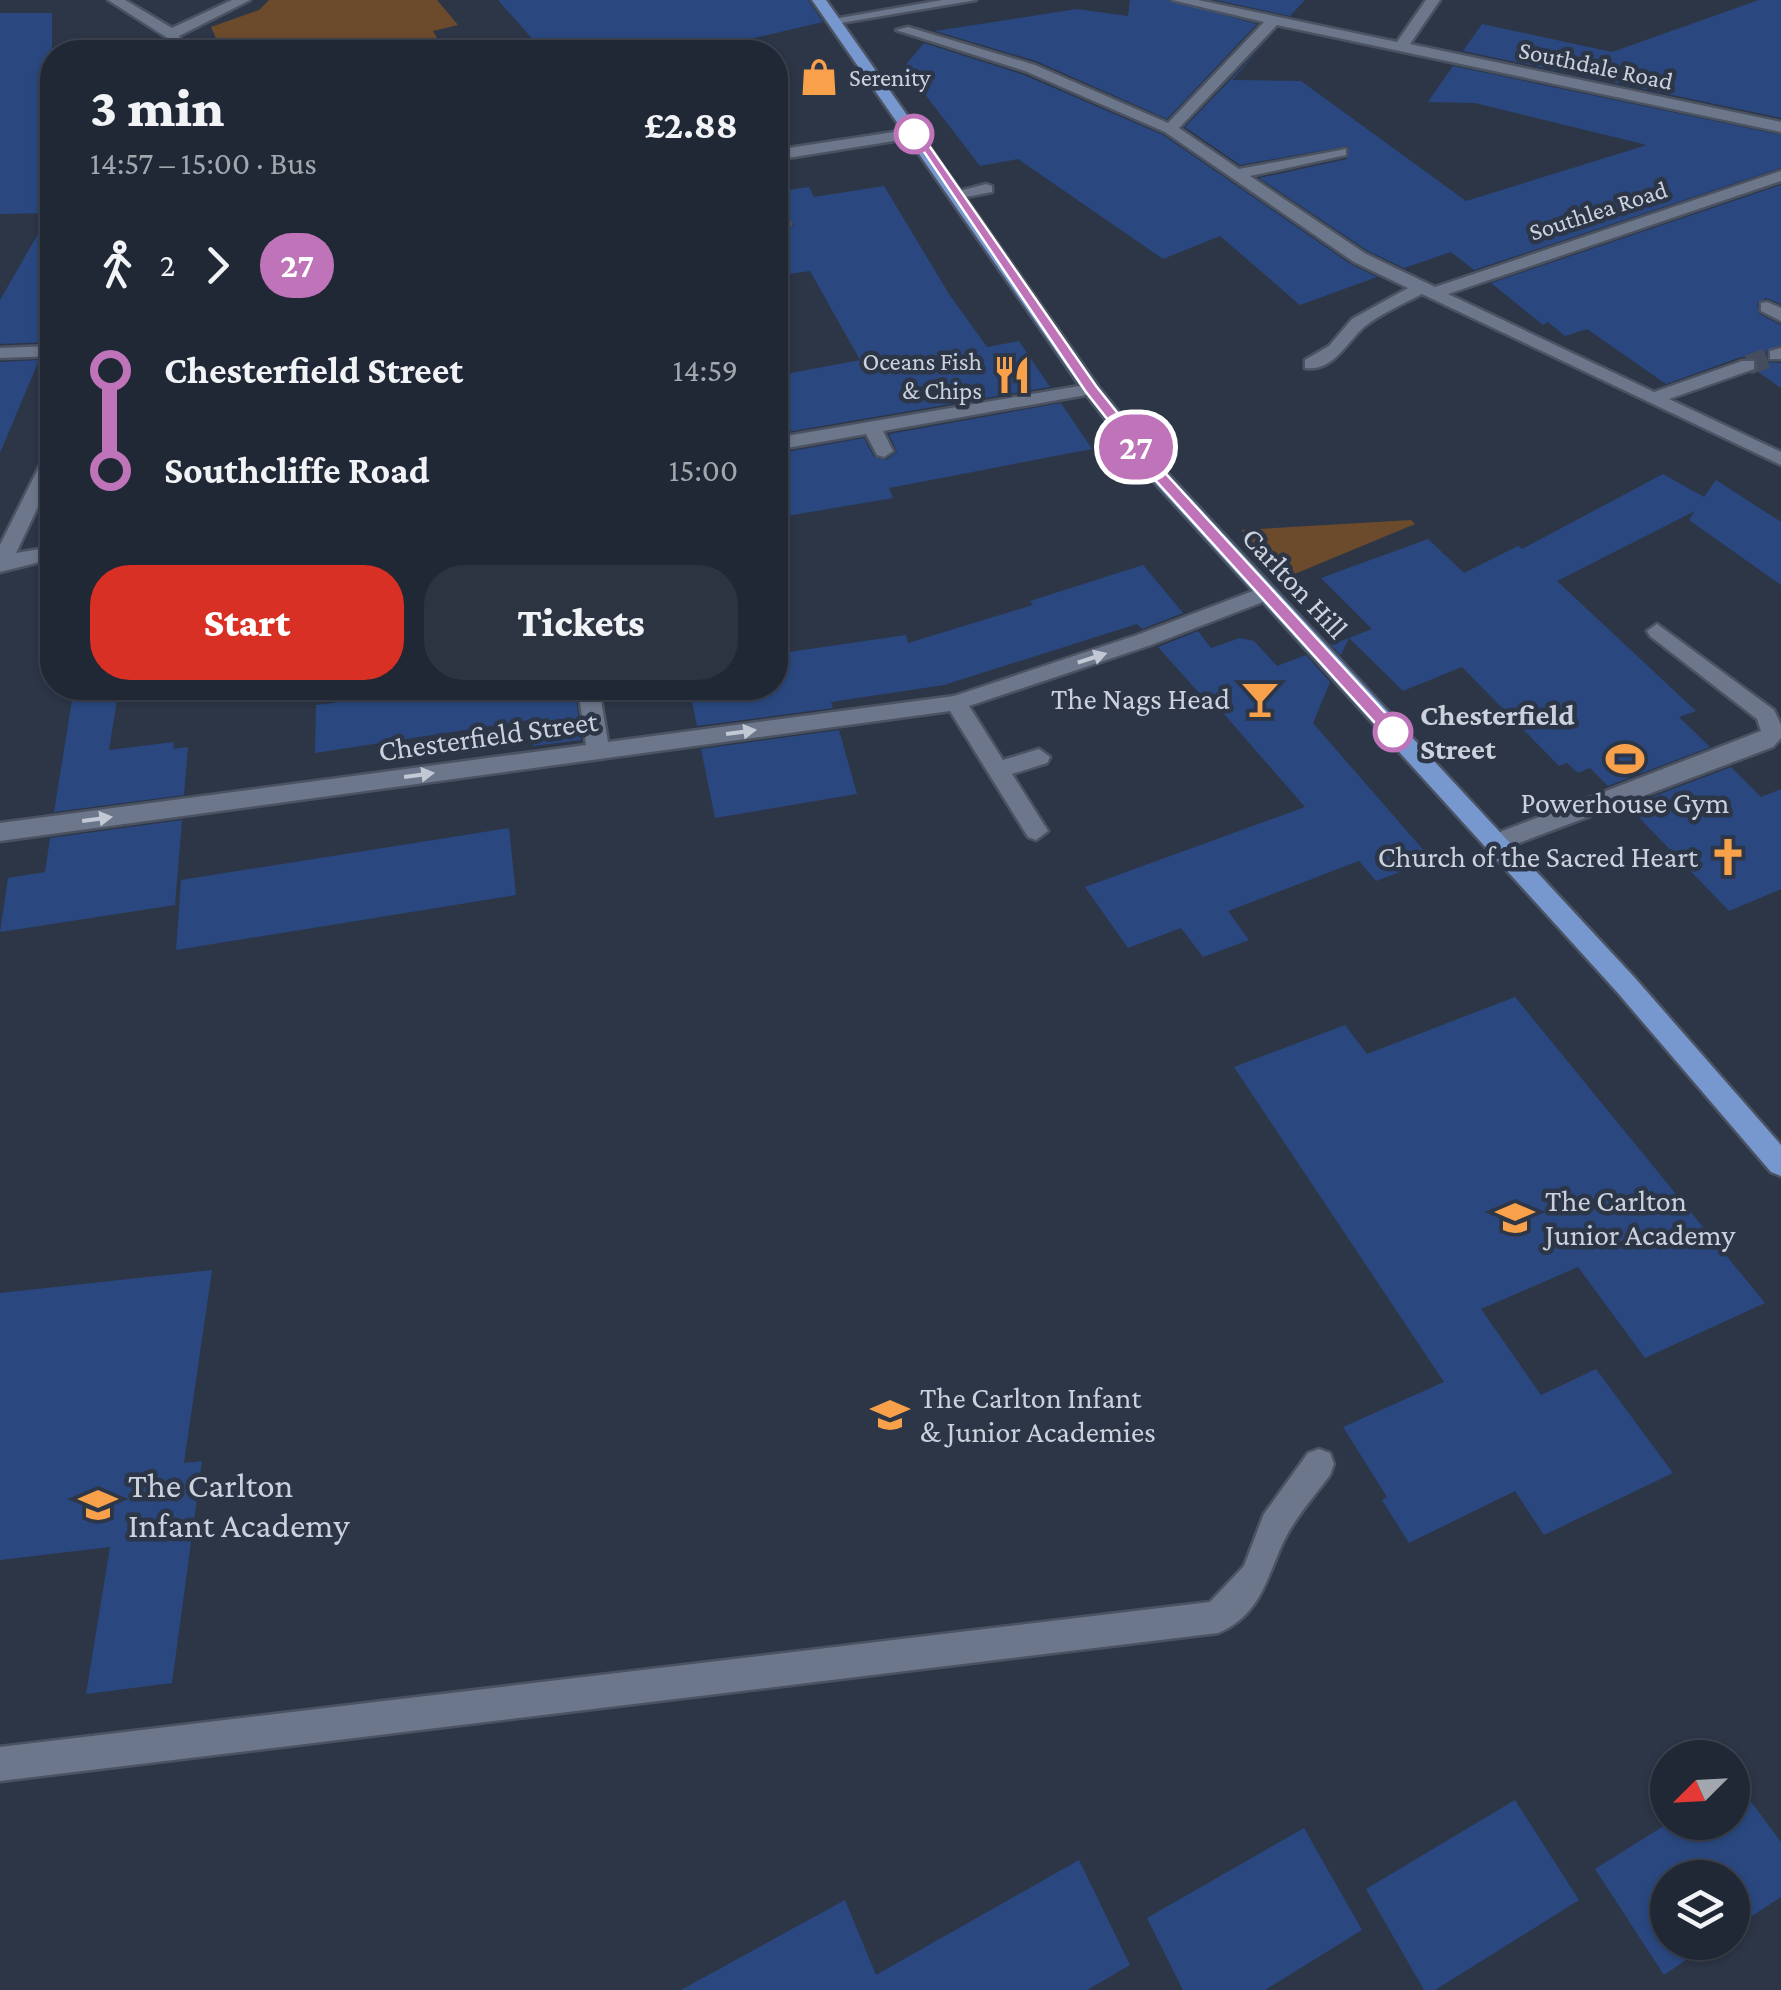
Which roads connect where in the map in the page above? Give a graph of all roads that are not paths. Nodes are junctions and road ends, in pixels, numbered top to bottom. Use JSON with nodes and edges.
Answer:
{"nodes":[{"id":1,"x":115,"y":0,"type":"edge"},
{"id":2,"x":242,"y":0,"type":"edge"},
{"id":3,"x":819,"y":0,"type":"edge"},
{"id":4,"x":969,"y":0,"type":"edge"},
{"id":5,"x":1178,"y":0,"type":"edge"},
{"id":6,"x":1432,"y":0,"type":"edge"},
{"id":7,"x":1275,"y":19,"type":"junction"},
{"id":8,"x":835,"y":20,"type":"junction"},
{"id":9,"x":903,"y":30,"type":"dead end"},
{"id":10,"x":171,"y":34,"type":"junction"},
{"id":11,"x":175,"y":40,"type":"edge"},
{"id":12,"x":1401,"y":47,"type":"junction"},
{"id":13,"x":1781,"y":127,"type":"edge"},
{"id":14,"x":1170,"y":129,"type":"junction"},
{"id":15,"x":914,"y":134,"type":"junction"},
{"id":16,"x":1341,"y":152,"type":"dead end"},
{"id":17,"x":788,"y":153,"type":"edge"},
{"id":18,"x":788,"y":158,"type":"edge"},
{"id":19,"x":800,"y":169,"type":"dead end"},
{"id":20,"x":1238,"y":174,"type":"junction"},
{"id":21,"x":1781,"y":176,"type":"edge"},
{"id":22,"x":986,"y":189,"type":"dead end"},
{"id":23,"x":956,"y":194,"type":"junction"},
{"id":24,"x":1426,"y":291,"type":"junction"},
{"id":25,"x":40,"y":351,"type":"edge"},
{"id":26,"x":0,"y":353,"type":"edge"},
{"id":27,"x":1311,"y":364,"type":"dead end"},
{"id":28,"x":1748,"y":365,"type":"tunnel mouth"},
{"id":29,"x":1091,"y":389,"type":"junction"},
{"id":30,"x":1653,"y":398,"type":"junction"},
{"id":31,"x":898,"y":402,"type":"dead end"},
{"id":32,"x":908,"y":422,"type":"junction"},
{"id":33,"x":872,"y":428,"type":"junction"},
{"id":34,"x":788,"y":442,"type":"edge"},
{"id":35,"x":884,"y":450,"type":"dead end"},
{"id":36,"x":1781,"y":459,"type":"edge"},
{"id":37,"x":40,"y":483,"type":"edge"},
{"id":38,"x":40,"y":555,"type":"edge"},
{"id":39,"x":1,"y":563,"type":"edge"},
{"id":40,"x":1266,"y":594,"type":"junction"},
{"id":41,"x":1657,"y":631,"type":"dead end"},
{"id":42,"x":590,"y":700,"type":"edge"},
{"id":43,"x":956,"y":703,"type":"junction"},
{"id":44,"x":598,"y":751,"type":"junction"},
{"id":45,"x":1039,"y":758,"type":"dead end"},
{"id":46,"x":998,"y":770,"type":"junction"},
{"id":47,"x":1036,"y":831,"type":"dead end"},
{"id":48,"x":0,"y":832,"type":"edge"},
{"id":49,"x":1495,"y":842,"type":"junction"},
{"id":50,"x":1781,"y":1164,"type":"edge"},
{"id":51,"x":1319,"y":1464,"type":"dead end"},
{"id":52,"x":0,"y":1764,"type":"edge"}],
"edges":[{"from":1,"to":10,"type":"street"},
{"from":2,"to":10,"type":"street"},
{"from":3,"to":8,"type":"main road","name":"Carlton Hill"},
{"from":4,"to":8,"type":"street"},
{"from":5,"to":7,"type":"street","name":"Southdale Road"},
{"from":6,"to":12,"type":"street"},
{"from":7,"to":12,"type":"street","name":"Southdale Road"},
{"from":7,"to":14,"type":"street"},
{"from":8,"to":15,"type":"main road","name":"Carlton Hill"},
{"from":9,"to":14,"type":"street"},
{"from":10,"to":11,"type":"street"},
{"from":12,"to":13,"type":"street","name":"Southdale Road"},
{"from":14,"to":20,"type":"street"},
{"from":15,"to":17,"type":"street"},
{"from":15,"to":23,"type":"main road","name":"Carlton Hill"},
{"from":16,"to":20,"type":"street"},
{"from":18,"to":19,"type":"street"},
{"from":20,"to":24,"type":"street"},
{"from":21,"to":24,"type":"street","name":"Southlea Road"},
{"from":22,"to":23,"type":"street"},
{"from":23,"to":29,"type":"main road","name":"Carlton Hill"},
{"from":24,"to":27,"type":"street","name":"Southlea Road"},
{"from":24,"to":30,"type":"street"},
{"from":25,"to":26,"type":"street"},
{"from":28,"to":30,"type":"street"},
{"from":29,"to":32,"type":"street"},
{"from":29,"to":40,"type":"main road","name":"Carlton Hill"},
{"from":30,"to":36,"type":"street"},
{"from":31,"to":32,"type":"street"},
{"from":32,"to":33,"type":"street"},
{"from":33,"to":34,"type":"street"},
{"from":33,"to":35,"type":"street"},
{"from":37,"to":39,"type":"street"},
{"from":38,"to":39,"type":"street"},
{"from":43,"to":40,"type":"street","name":"Chesterfield Street","one_way":true},
{"from":40,"to":49,"type":"main road","name":"Carlton Hill"},
{"from":41,"to":49,"type":"street"},
{"from":42,"to":44,"type":"street"},
{"from":44,"to":43,"type":"street","name":"Chesterfield Street","one_way":true},
{"from":43,"to":46,"type":"street"},
{"from":48,"to":44,"type":"street","name":"Chesterfield Street","one_way":true},
{"from":45,"to":46,"type":"street"},
{"from":46,"to":47,"type":"street"},
{"from":49,"to":50,"type":"main road","name":"Carlton Hill"},
{"from":51,"to":52,"type":"street"}]}
